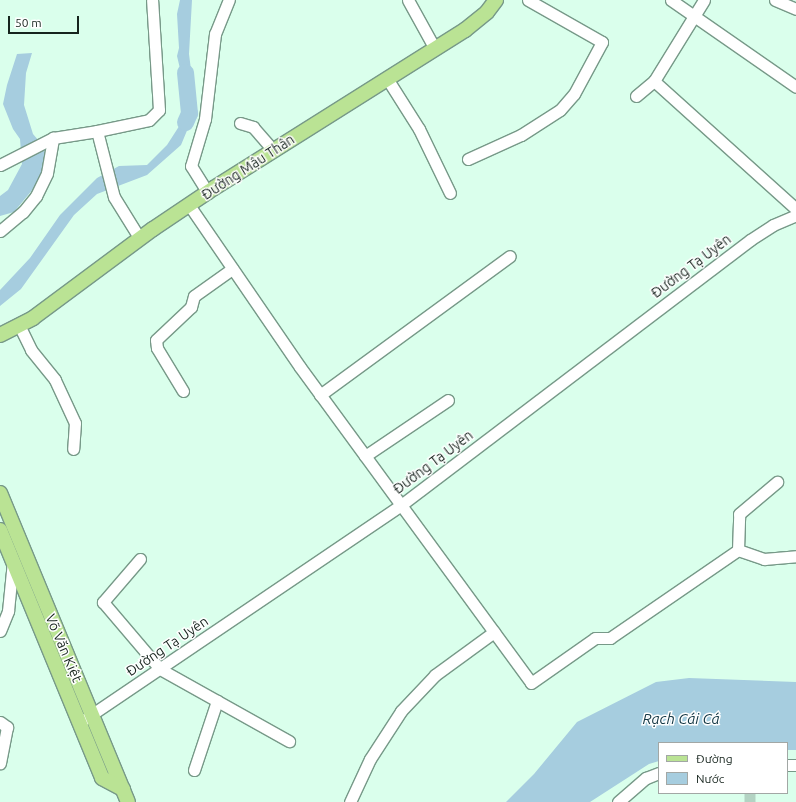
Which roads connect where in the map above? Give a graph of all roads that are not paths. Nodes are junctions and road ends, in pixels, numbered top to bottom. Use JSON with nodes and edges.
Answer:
{"nodes":[{"id":1,"x":152,"y":0,"type":"edge"},
{"id":2,"x":229,"y":0,"type":"edge"},
{"id":3,"x":408,"y":0,"type":"edge"},
{"id":4,"x":496,"y":0,"type":"edge"},
{"id":5,"x":528,"y":0,"type":"edge"},
{"id":6,"x":671,"y":0,"type":"edge"},
{"id":7,"x":704,"y":0,"type":"edge"},
{"id":8,"x":775,"y":0,"type":"edge"},
{"id":9,"x":796,"y":9,"type":"edge"},
{"id":10,"x":694,"y":16,"type":"junction"},
{"id":11,"x":435,"y":49,"type":"junction"},
{"id":12,"x":388,"y":80,"type":"junction"},
{"id":13,"x":654,"y":81,"type":"junction"},
{"id":14,"x":796,"y":88,"type":"edge"},
{"id":15,"x":636,"y":96,"type":"dead end"},
{"id":16,"x":240,"y":123,"type":"dead end"},
{"id":17,"x":97,"y":131,"type":"junction"},
{"id":18,"x":53,"y":138,"type":"junction"},
{"id":19,"x":273,"y":150,"type":"junction"},
{"id":20,"x":468,"y":159,"type":"dead end"},
{"id":21,"x":1,"y":163,"type":"edge"},
{"id":22,"x":208,"y":193,"type":"junction"},
{"id":23,"x":450,"y":193,"type":"dead end"},
{"id":24,"x":189,"y":205,"type":"junction"},
{"id":25,"x":796,"y":209,"type":"edge"},
{"id":26,"x":796,"y":215,"type":"edge"},
{"id":27,"x":0,"y":231,"type":"edge"},
{"id":28,"x":140,"y":239,"type":"junction"},
{"id":29,"x":510,"y":256,"type":"dead end"},
{"id":30,"x":232,"y":268,"type":"junction"},
{"id":31,"x":19,"y":325,"type":"junction"},
{"id":32,"x":0,"y":335,"type":"edge"},
{"id":33,"x":183,"y":391,"type":"dead end"},
{"id":34,"x":320,"y":395,"type":"junction"},
{"id":35,"x":448,"y":400,"type":"dead end"},
{"id":36,"x":72,"y":449,"type":"dead end"},
{"id":37,"x":365,"y":456,"type":"junction"},
{"id":38,"x":777,"y":482,"type":"dead end"},
{"id":39,"x":0,"y":493,"type":"edge"},
{"id":40,"x":401,"y":505,"type":"junction"},
{"id":41,"x":0,"y":530,"type":"edge"},
{"id":42,"x":738,"y":550,"type":"junction"},
{"id":43,"x":7,"y":554,"type":"edge"},
{"id":44,"x":796,"y":556,"type":"edge"},
{"id":45,"x":140,"y":559,"type":"dead end"},
{"id":46,"x":0,"y":630,"type":"edge"},
{"id":47,"x":494,"y":632,"type":"junction"},
{"id":48,"x":160,"y":669,"type":"junction"},
{"id":49,"x":218,"y":701,"type":"junction"},
{"id":50,"x":92,"y":715,"type":"junction"},
{"id":51,"x":0,"y":722,"type":"edge"},
{"id":52,"x":80,"y":723,"type":"junction"},
{"id":53,"x":289,"y":741,"type":"dead end"},
{"id":54,"x":0,"y":763,"type":"edge"},
{"id":55,"x":194,"y":770,"type":"dead end"},
{"id":56,"x":658,"y":773,"type":"edge"},
{"id":57,"x":126,"y":796,"type":"edge"},
{"id":58,"x":350,"y":802,"type":"edge"},
{"id":59,"x":618,"y":802,"type":"edge"}],
"edges":[{"from":1,"to":17,"type":"street"},
{"from":2,"to":22,"type":"street"},
{"from":3,"to":11,"type":"street"},
{"from":4,"to":11,"type":"main road","name":"Đường Mậu Thân"},
{"from":5,"to":20,"type":"street"},
{"from":6,"to":10,"type":"street"},
{"from":7,"to":10,"type":"street"},
{"from":8,"to":9,"type":"street"},
{"from":10,"to":13,"type":"street"},
{"from":10,"to":14,"type":"street"},
{"from":11,"to":12,"type":"main road","name":"Đường Mậu Thân"},
{"from":12,"to":19,"type":"main road","name":"Đường Mậu Thân"},
{"from":12,"to":23,"type":"street"},
{"from":13,"to":15,"type":"street"},
{"from":13,"to":25,"type":"street"},
{"from":16,"to":19,"type":"street"},
{"from":17,"to":18,"type":"street"},
{"from":17,"to":28,"type":"street"},
{"from":18,"to":21,"type":"street"},
{"from":18,"to":27,"type":"street"},
{"from":19,"to":22,"type":"main road","name":"Đường Mậu Thân"},
{"from":22,"to":24,"type":"main road","name":"Đường Mậu Thân"},
{"from":24,"to":28,"type":"main road","name":"Đường Mậu Thân"},
{"from":24,"to":30,"type":"street"},
{"from":26,"to":40,"type":"street","name":"Đường Tạ Uyên"},
{"from":28,"to":31,"type":"main road","name":"Đường Mậu Thân"},
{"from":29,"to":34,"type":"street"},
{"from":30,"to":33,"type":"street"},
{"from":30,"to":34,"type":"street"},
{"from":31,"to":32,"type":"main road","name":"Đường Mậu Thân"},
{"from":31,"to":36,"type":"street"},
{"from":34,"to":37,"type":"street"},
{"from":35,"to":37,"type":"street"},
{"from":37,"to":40,"type":"street"},
{"from":38,"to":42,"type":"street"},
{"from":39,"to":50,"type":"main road","name":"Võ Văn Kiệt"},
{"from":40,"to":47,"type":"street"},
{"from":40,"to":48,"type":"street","name":"Đường Tạ Uyên"},
{"from":41,"to":43,"type":"main road","name":"Võ Văn Kiệt"},
{"from":42,"to":44,"type":"street"},
{"from":42,"to":47,"type":"street"},
{"from":43,"to":46,"type":"street"},
{"from":43,"to":52,"type":"main road","name":"Võ Văn Kiệt"},
{"from":45,"to":48,"type":"street"},
{"from":47,"to":58,"type":"street"},
{"from":48,"to":49,"type":"street"},
{"from":48,"to":50,"type":"street","name":"Đường Tạ Uyên"},
{"from":49,"to":53,"type":"street"},
{"from":49,"to":55,"type":"street"},
{"from":50,"to":52,"type":"street","name":"Đường Tạ Uyên"},
{"from":50,"to":57,"type":"main road","name":"Võ Văn Kiệt"},
{"from":51,"to":54,"type":"street"},
{"from":52,"to":57,"type":"main road","name":"Võ Văn Kiệt"},
{"from":56,"to":59,"type":"street"}]}
